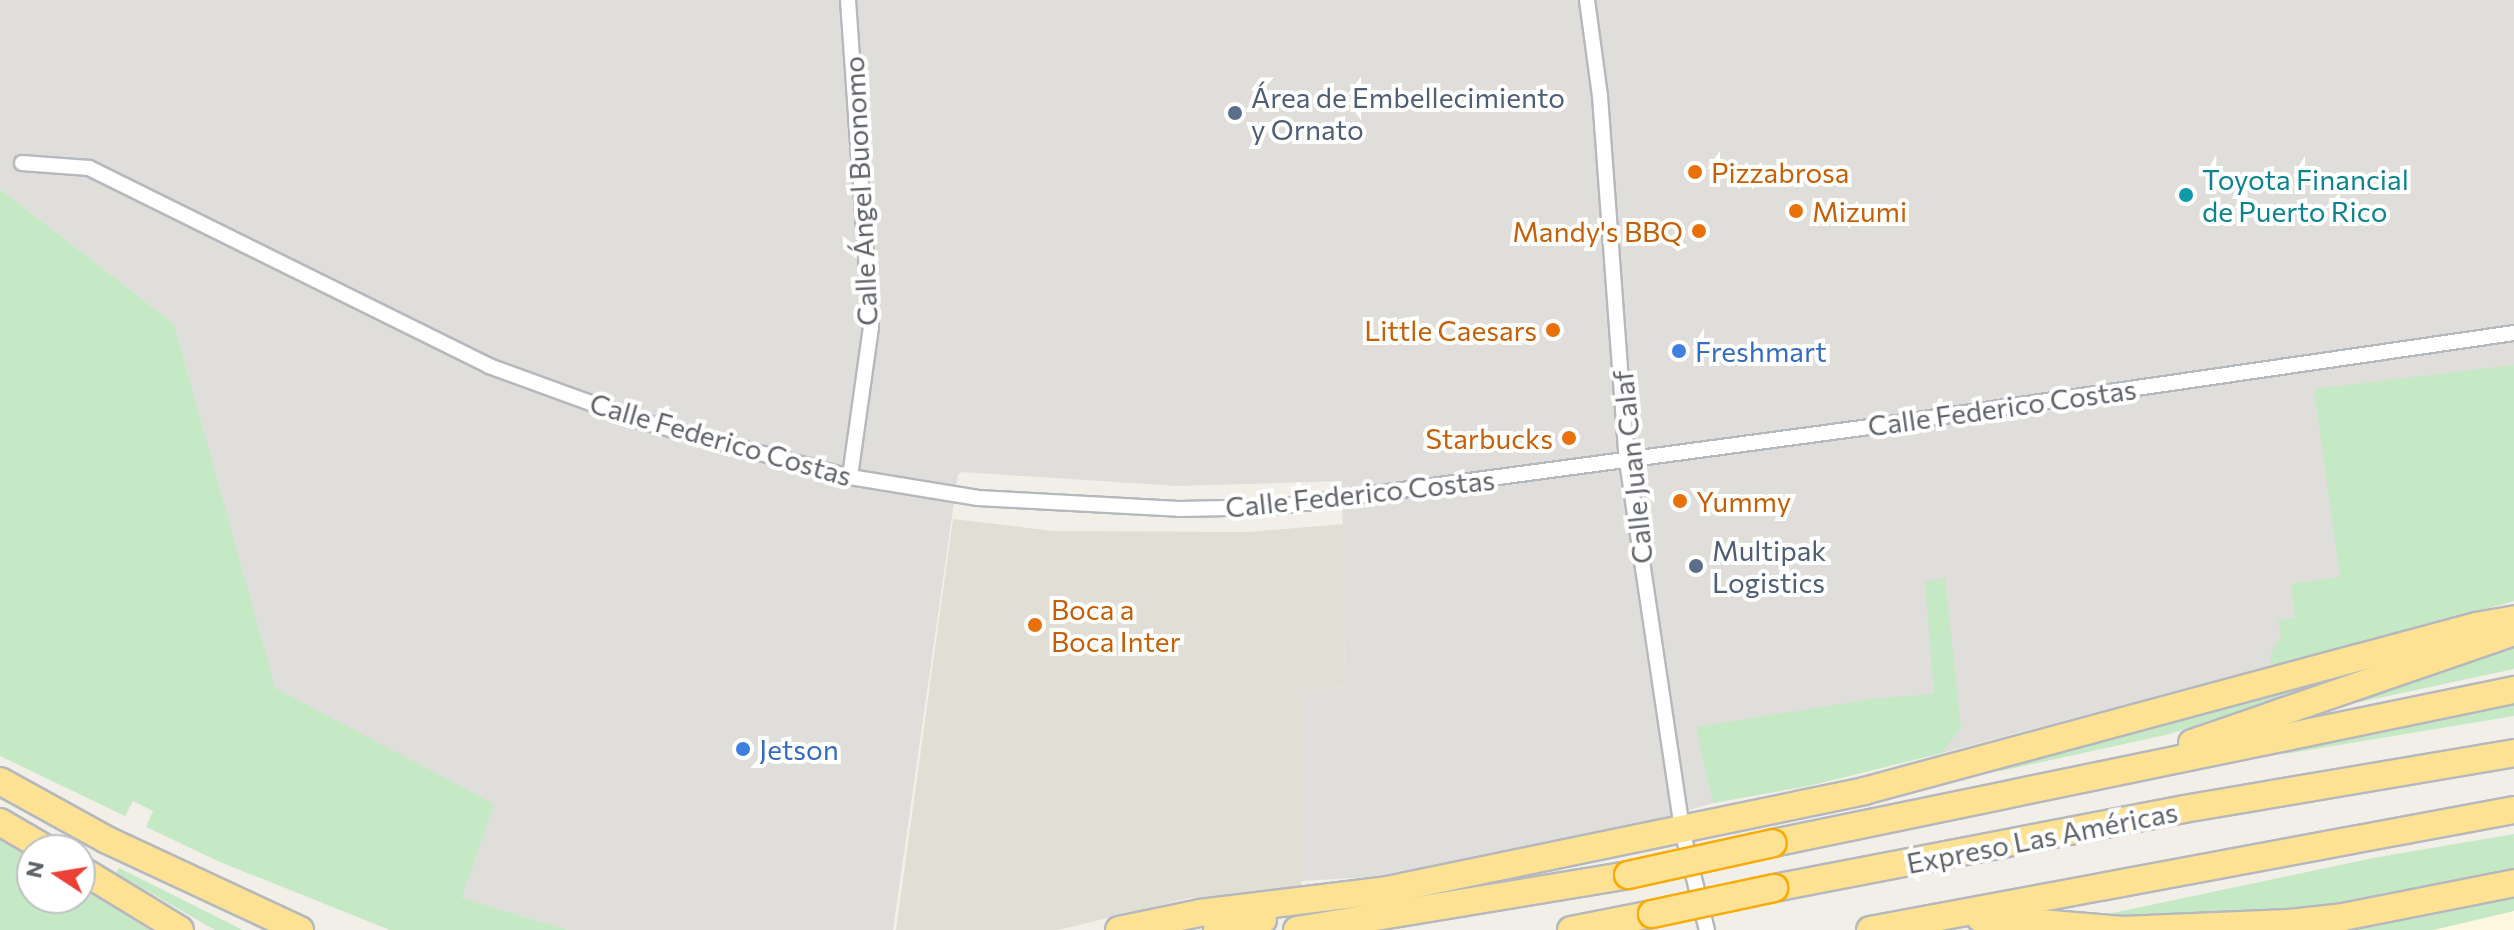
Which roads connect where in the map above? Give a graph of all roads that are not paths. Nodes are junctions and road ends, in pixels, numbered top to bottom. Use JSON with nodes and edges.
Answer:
{"nodes":[{"id":1,"x":848,"y":0,"type":"edge"},
{"id":2,"x":1587,"y":0,"type":"edge"},
{"id":3,"x":22,"y":163,"type":"dead end"},
{"id":4,"x":2514,"y":333,"type":"edge"},
{"id":5,"x":1627,"y":461,"type":"junction"},
{"id":6,"x":850,"y":477,"type":"junction"},
{"id":7,"x":2514,"y":619,"type":"edge"},
{"id":8,"x":2514,"y":632,"type":"edge"},
{"id":9,"x":2514,"y":690,"type":"edge"},
{"id":10,"x":2514,"y":753,"type":"edge"},
{"id":11,"x":2155,"y":764,"type":"junction"},
{"id":12,"x":0,"y":781,"type":"edge"},
{"id":13,"x":2514,"y":810,"type":"edge"},
{"id":14,"x":0,"y":822,"type":"edge"},
{"id":15,"x":1682,"y":830,"type":"junction"},
{"id":16,"x":21,"y":834,"type":"edge"},
{"id":17,"x":1628,"y":875,"type":"junction"},
{"id":18,"x":96,"y":879,"type":"edge"},
{"id":19,"x":2514,"y":883,"type":"edge"},
{"id":20,"x":1387,"y":890,"type":"junction"},
{"id":21,"x":1652,"y":914,"type":"junction"},
{"id":22,"x":1948,"y":915,"type":"junction"},
{"id":23,"x":180,"y":930,"type":"edge"},
{"id":24,"x":300,"y":930,"type":"edge"},
{"id":25,"x":1119,"y":930,"type":"edge"},
{"id":26,"x":1217,"y":930,"type":"edge"},
{"id":27,"x":1297,"y":930,"type":"edge"},
{"id":28,"x":1407,"y":930,"type":"edge"},
{"id":29,"x":1571,"y":930,"type":"edge"},
{"id":30,"x":1627,"y":930,"type":"edge"},
{"id":31,"x":1707,"y":930,"type":"edge"},
{"id":32,"x":1870,"y":930,"type":"edge"}],
"edges":[{"from":1,"to":6,"type":"street","name":"Calle Ángel Buonomo"},
{"from":2,"to":5,"type":"street","name":"Calle Juan Calaf"},
{"from":3,"to":6,"type":"street","name":"Calle Federico Costas"},
{"from":4,"to":5,"type":"street","name":"Calle Federico Costas"},
{"from":5,"to":6,"type":"street","name":"Calle Federico Costas"},
{"from":5,"to":15,"type":"street","name":"Calle Juan Calaf"},
{"from":7,"to":15,"type":"highway"},
{"from":8,"to":11,"type":"highway"},
{"from":9,"to":11,"type":"highway"},
{"from":10,"to":21,"type":"highway","name":"Expreso Las Américas","bridge":true},
{"from":11,"to":17,"type":"highway","bridge":true},
{"from":12,"to":24,"type":"highway"},
{"from":13,"to":22,"type":"highway"},
{"from":14,"to":16,"type":"highway"},
{"from":15,"to":20,"type":"highway"},
{"from":15,"to":31,"type":"street","name":"Calle Juan Calaf"},
{"from":17,"to":27,"type":"highway"},
{"from":17,"to":28,"type":"highway"},
{"from":18,"to":23,"type":"highway"},
{"from":19,"to":22,"type":"highway"},
{"from":20,"to":25,"type":"highway"},
{"from":20,"to":26,"type":"highway"},
{"from":21,"to":29,"type":"highway","name":"Expreso Las Américas"},
{"from":21,"to":30,"type":"highway"},
{"from":22,"to":32,"type":"highway"}]}
